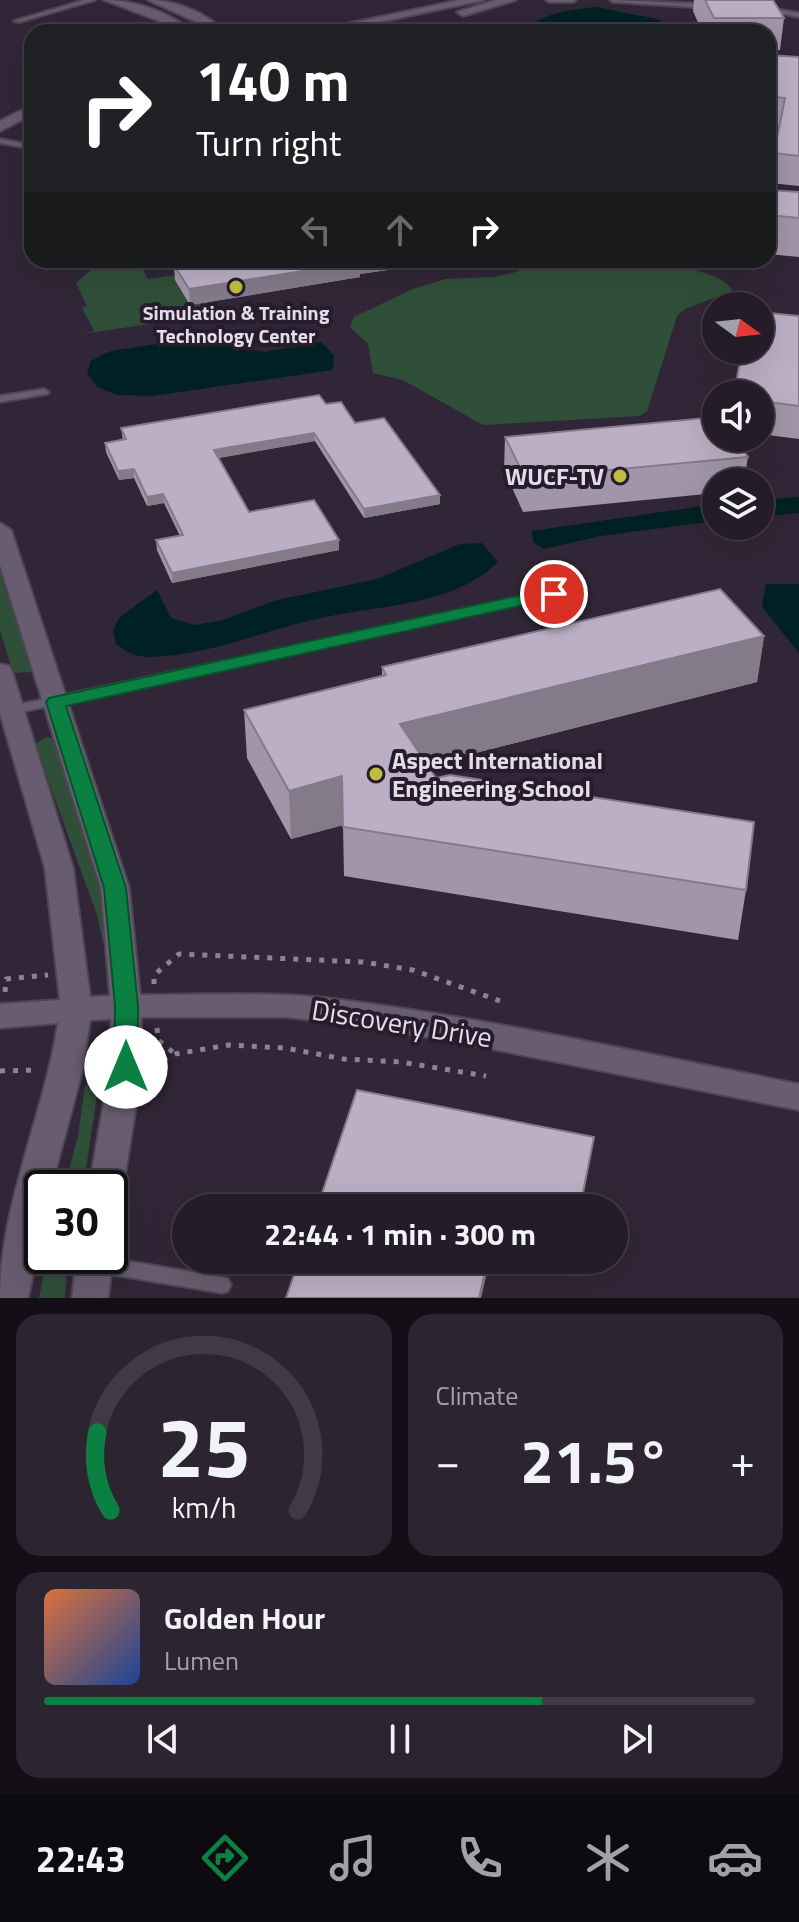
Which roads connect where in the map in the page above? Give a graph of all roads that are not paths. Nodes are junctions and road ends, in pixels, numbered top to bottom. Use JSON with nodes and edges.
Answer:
{"nodes":[{"id":1,"x":68,"y":0,"type":"edge"},
{"id":2,"x":92,"y":0,"type":"edge"},
{"id":3,"x":110,"y":0,"type":"edge"},
{"id":4,"x":154,"y":0,"type":"edge"},
{"id":5,"x":478,"y":0,"type":"edge"},
{"id":6,"x":510,"y":0,"type":"edge"},
{"id":7,"x":549,"y":0,"type":"edge"},
{"id":8,"x":573,"y":0,"type":"edge"},
{"id":9,"x":613,"y":0,"type":"edge"},
{"id":10,"x":722,"y":7,"type":"edge"},
{"id":11,"x":750,"y":8,"type":"edge"},
{"id":12,"x":39,"y":13,"type":"junction"},
{"id":13,"x":799,"y":15,"type":"edge"},
{"id":14,"x":17,"y":21,"type":"dead end"},
{"id":15,"x":173,"y":24,"type":"edge"},
{"id":16,"x":209,"y":24,"type":"edge"},
{"id":17,"x":383,"y":24,"type":"edge"},
{"id":18,"x":412,"y":24,"type":"edge"},
{"id":19,"x":24,"y":100,"type":"edge"},
{"id":20,"x":0,"y":110,"type":"edge"},
{"id":21,"x":24,"y":114,"type":"edge"},
{"id":22,"x":0,"y":127,"type":"edge"},
{"id":23,"x":0,"y":141,"type":"edge"},
{"id":24,"x":24,"y":146,"type":"edge"},
{"id":25,"x":44,"y":392,"type":"dead end"},
{"id":26,"x":0,"y":399,"type":"edge"},
{"id":27,"x":0,"y":530,"type":"edge"},
{"id":28,"x":554,"y":594,"type":"dead end"},
{"id":29,"x":0,"y":671,"type":"edge"},
{"id":30,"x":56,"y":702,"type":"junction"},
{"id":31,"x":12,"y":710,"type":"junction"},
{"id":32,"x":126,"y":1006,"type":"junction"},
{"id":33,"x":76,"y":1009,"type":"junction"},
{"id":34,"x":0,"y":1016,"type":"edge"},
{"id":35,"x":799,"y":1097,"type":"edge"},
{"id":36,"x":109,"y":1170,"type":"edge"},
{"id":37,"x":128,"y":1267,"type":"edge"},
{"id":38,"x":93,"y":1274,"type":"edge"},
{"id":39,"x":222,"y":1285,"type":"dead end"},
{"id":40,"x":10,"y":1298,"type":"edge"},
{"id":41,"x":90,"y":1298,"type":"edge"}],
"edges":[{"from":1,"to":12,"type":"lane"},
{"from":2,"to":12,"type":"lane"},
{"from":3,"to":15,"type":"street"},
{"from":4,"to":16,"type":"street"},
{"from":5,"to":17,"type":"street"},
{"from":6,"to":18,"type":"street"},
{"from":7,"to":8,"type":"lane"},
{"from":9,"to":10,"type":"lane"},
{"from":11,"to":13,"type":"lane"},
{"from":12,"to":14,"type":"lane"},
{"from":19,"to":20,"type":"street"},
{"from":21,"to":22,"type":"street"},
{"from":23,"to":24,"type":"lane"},
{"from":25,"to":26,"type":"lane"},
{"from":27,"to":30,"type":"street"},
{"from":28,"to":30,"type":"lane"},
{"from":29,"to":31,"type":"street"},
{"from":30,"to":31,"type":"lane"},
{"from":30,"to":32,"type":"street"},
{"from":31,"to":33,"type":"street"},
{"from":32,"to":33,"type":"street","name":"Discovery Drive"},
{"from":32,"to":35,"type":"street","name":"Discovery Drive"},
{"from":32,"to":36,"type":"street"},
{"from":33,"to":34,"type":"street","name":"Discovery Drive"},
{"from":33,"to":40,"type":"street"},
{"from":37,"to":39,"type":"lane"},
{"from":38,"to":41,"type":"street"}]}
